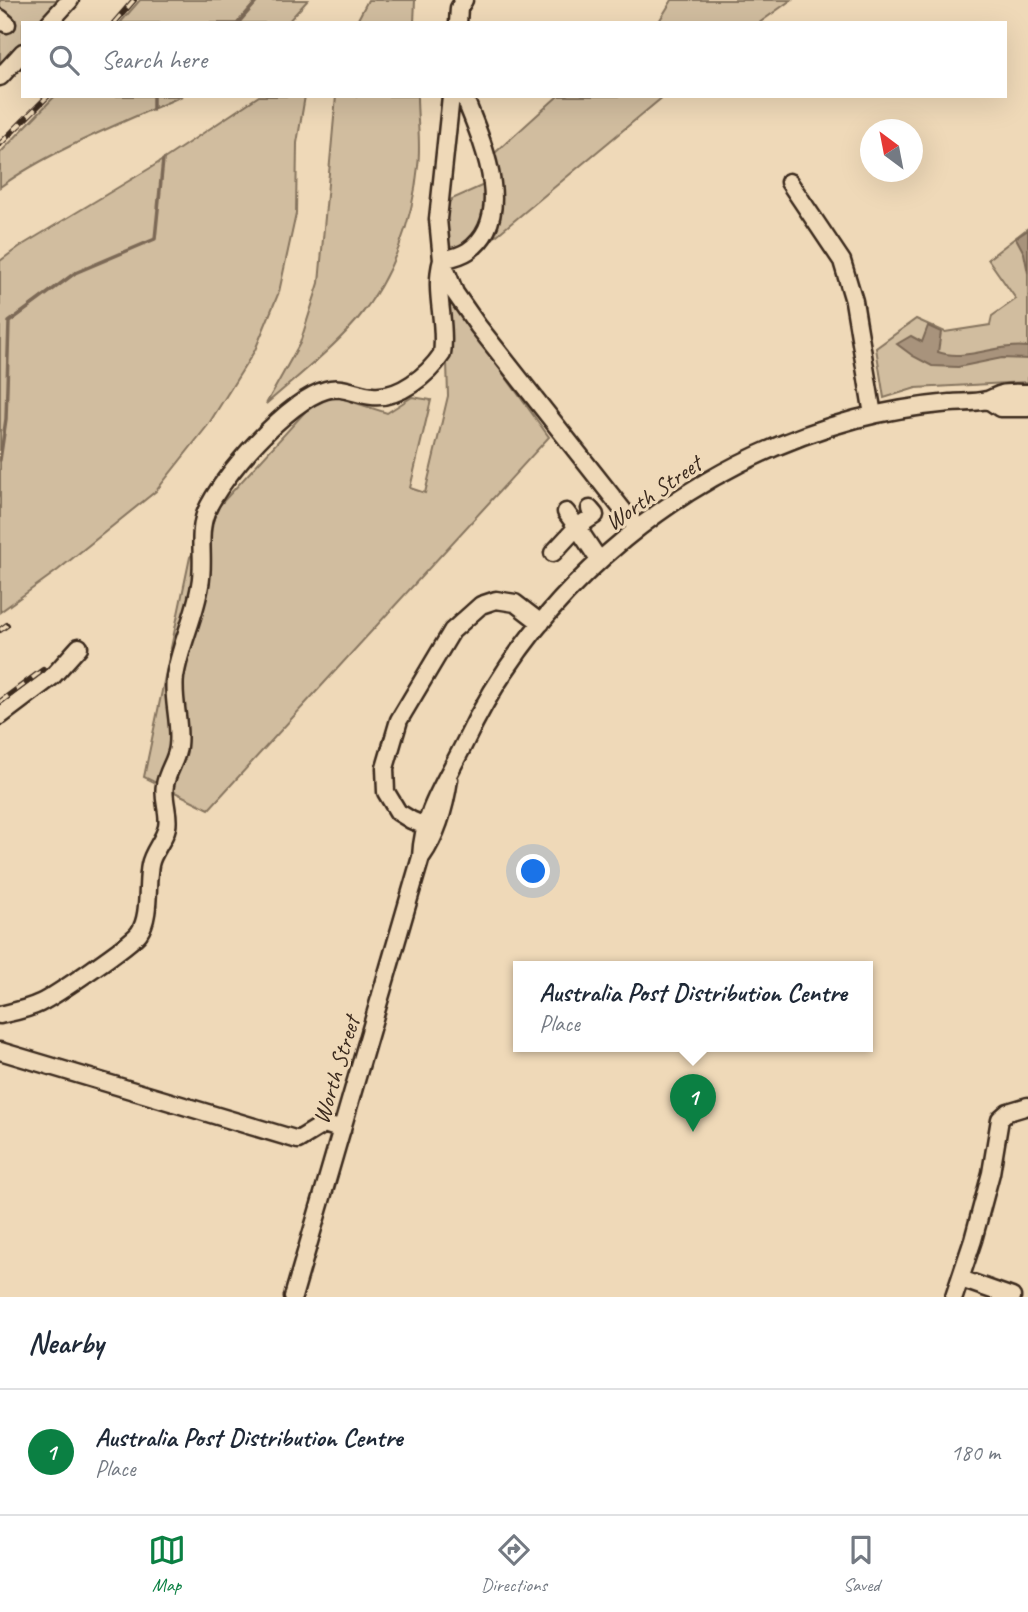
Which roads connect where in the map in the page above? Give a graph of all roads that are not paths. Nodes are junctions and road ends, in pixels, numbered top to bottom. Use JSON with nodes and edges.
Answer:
{"nodes":[{"id":1,"x":70,"y":0,"type":"edge"},
{"id":2,"x":464,"y":0,"type":"edge"},
{"id":3,"x":51,"y":21,"type":"edge"},
{"id":4,"x":458,"y":21,"type":"edge"},
{"id":5,"x":21,"y":54,"type":"edge"},
{"id":6,"x":0,"y":78,"type":"edge"},
{"id":7,"x":459,"y":99,"type":"edge"},
{"id":8,"x":789,"y":182,"type":"dead end"},
{"id":9,"x":442,"y":260,"type":"junction"},
{"id":10,"x":1028,"y":393,"type":"edge"},
{"id":11,"x":988,"y":400,"type":"junction"},
{"id":12,"x":1028,"y":408,"type":"edge"},
{"id":13,"x":873,"y":415,"type":"junction"},
{"id":14,"x":590,"y":509,"type":"dead end"},
{"id":15,"x":566,"y":512,"type":"dead end"},
{"id":16,"x":577,"y":527,"type":"junction"},
{"id":17,"x":637,"y":528,"type":"junction"},
{"id":18,"x":553,"y":553,"type":"dead end"},
{"id":19,"x":599,"y":560,"type":"junction"},
{"id":20,"x":541,"y":623,"type":"junction"},
{"id":21,"x":79,"y":646,"type":"dead end"},
{"id":22,"x":0,"y":716,"type":"edge"},
{"id":23,"x":450,"y":774,"type":"junction"},
{"id":24,"x":425,"y":826,"type":"junction"},
{"id":25,"x":421,"y":857,"type":"junction"},
{"id":26,"x":0,"y":1015,"type":"edge"},
{"id":27,"x":0,"y":1051,"type":"edge"},
{"id":28,"x":1028,"y":1106,"type":"edge"},
{"id":29,"x":342,"y":1130,"type":"junction"},
{"id":30,"x":961,"y":1279,"type":"junction"},
{"id":31,"x":293,"y":1297,"type":"edge"},
{"id":32,"x":954,"y":1297,"type":"edge"},
{"id":33,"x":1012,"y":1297,"type":"edge"}],
"edges":[{"from":1,"to":3,"type":"street"},
{"from":2,"to":4,"type":"street"},
{"from":5,"to":6,"type":"street"},
{"from":7,"to":9,"type":"street"},
{"from":7,"to":9,"type":"street"},
{"from":8,"to":13,"type":"street"},
{"from":9,"to":17,"type":"street"},
{"from":9,"to":26,"type":"street"},
{"from":10,"to":11,"type":"street","name":"Worth Street"},
{"from":11,"to":12,"type":"street","name":"Worth Street"},
{"from":11,"to":13,"type":"street","name":"Worth Street"},
{"from":13,"to":17,"type":"street","name":"Worth Street"},
{"from":14,"to":16,"type":"street"},
{"from":15,"to":16,"type":"street"},
{"from":16,"to":18,"type":"street"},
{"from":16,"to":19,"type":"street"},
{"from":17,"to":19,"type":"street","name":"Worth Street"},
{"from":19,"to":20,"type":"street","name":"Worth Street"},
{"from":20,"to":23,"type":"street","name":"Worth Street"},
{"from":20,"to":24,"type":"street"},
{"from":21,"to":22,"type":"street"},
{"from":23,"to":24,"type":"street","name":"Worth Street"},
{"from":23,"to":25,"type":"street","name":"Worth Street"},
{"from":24,"to":25,"type":"street","name":"Worth Street"},
{"from":25,"to":29,"type":"street","name":"Worth Street"},
{"from":27,"to":29,"type":"street"},
{"from":28,"to":30,"type":"street"},
{"from":29,"to":31,"type":"street","name":"Worth Street"},
{"from":30,"to":32,"type":"street"},
{"from":30,"to":33,"type":"street"}]}
